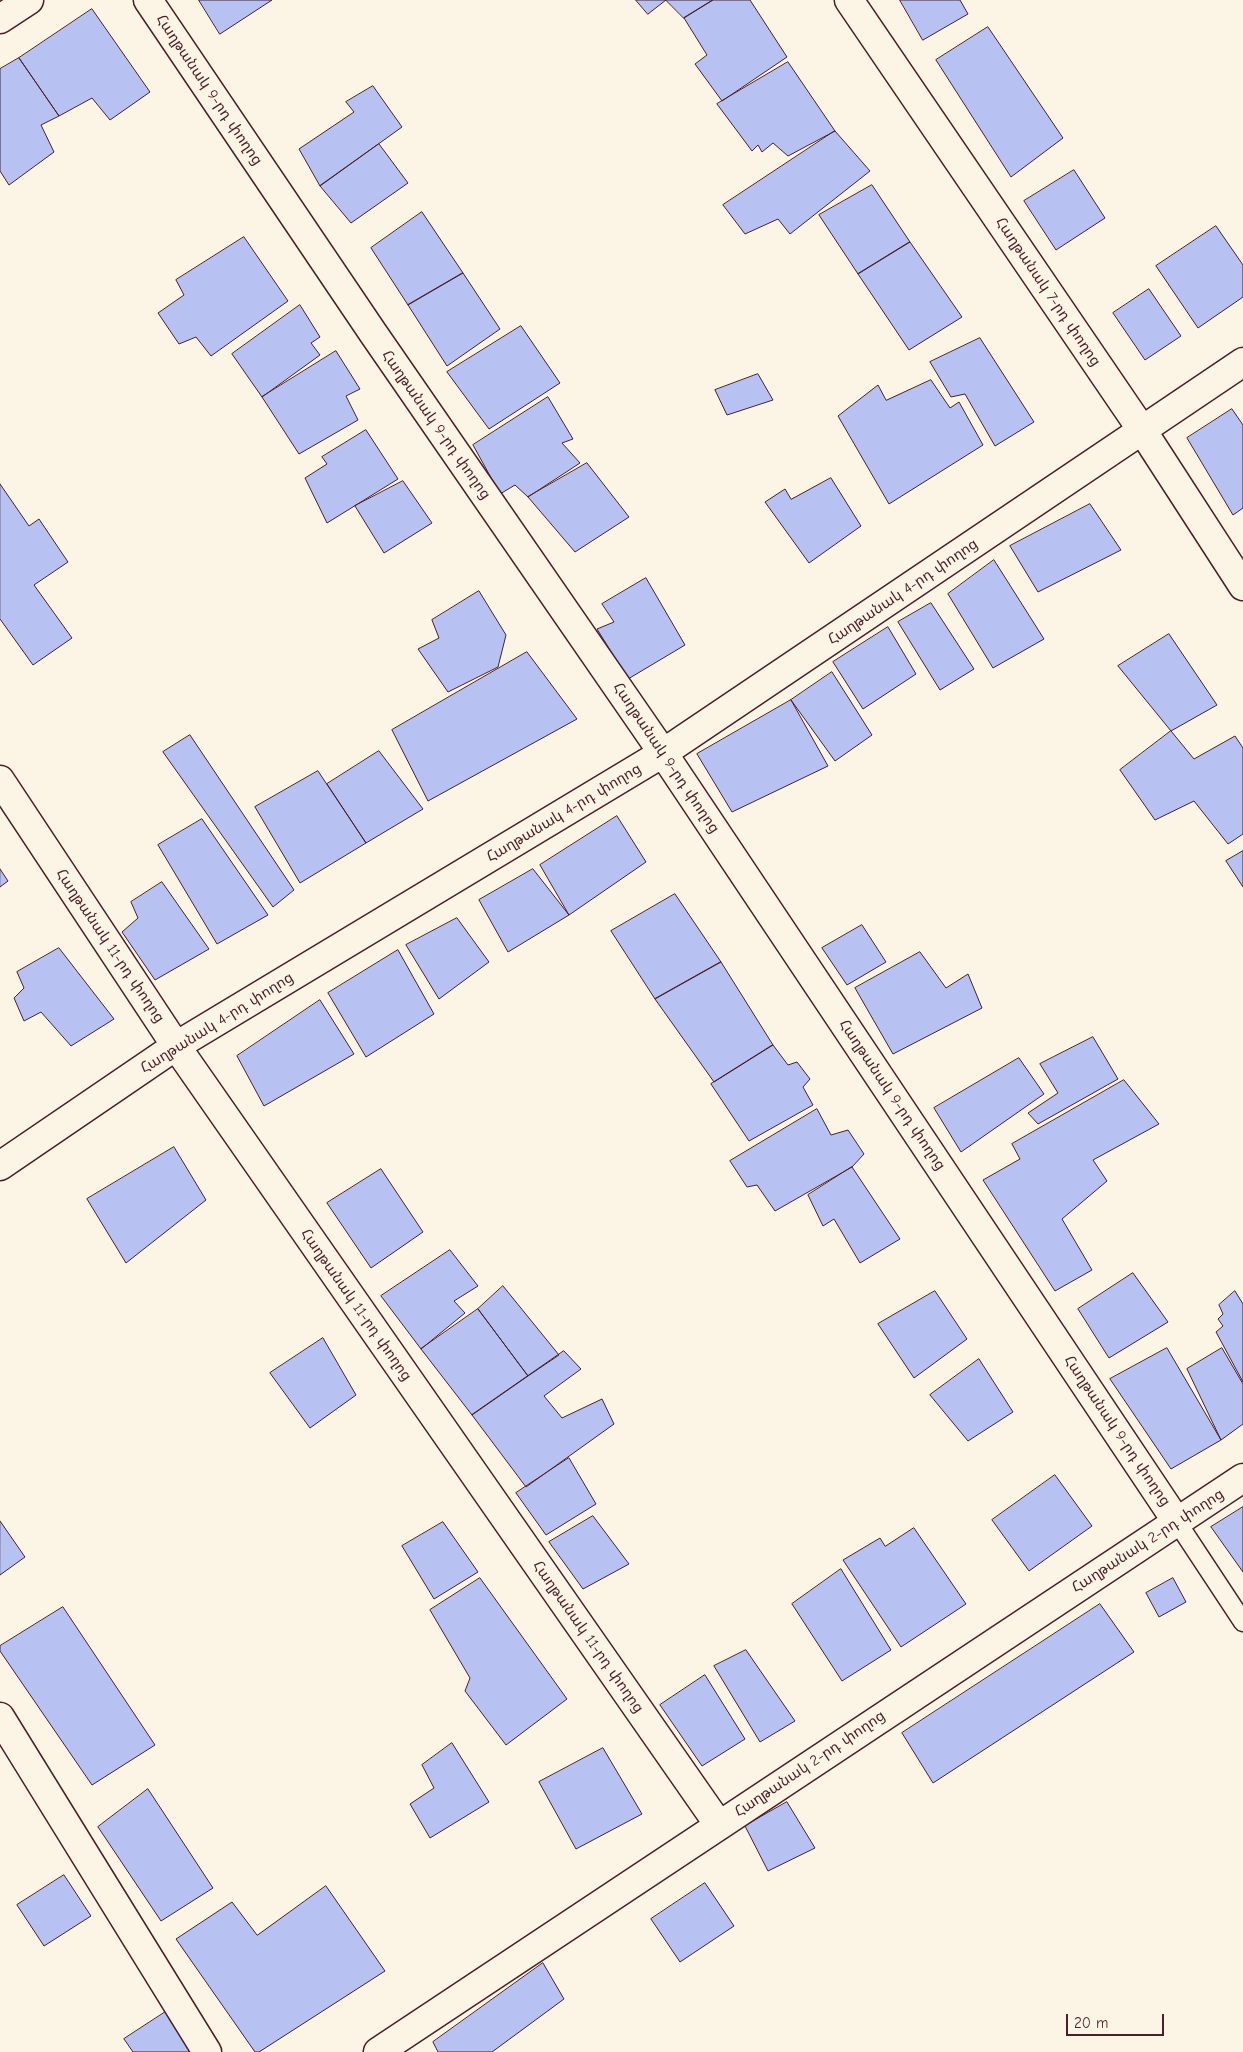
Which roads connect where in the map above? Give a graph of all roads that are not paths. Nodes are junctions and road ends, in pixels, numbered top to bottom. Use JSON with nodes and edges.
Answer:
{"nodes":[{"id":1,"x":29,"y":0,"type":"edge"},
{"id":2,"x":148,"y":0,"type":"edge"},
{"id":3,"x":849,"y":0,"type":"edge"},
{"id":4,"x":0,"y":19,"type":"edge"},
{"id":5,"x":1243,"y":362,"type":"edge"},
{"id":6,"x":1142,"y":430,"type":"junction"},
{"id":7,"x":1243,"y":586,"type":"edge"},
{"id":8,"x":663,"y":753,"type":"junction"},
{"id":9,"x":0,"y":780,"type":"edge"},
{"id":10,"x":176,"y":1046,"type":"junction"},
{"id":11,"x":0,"y":1166,"type":"edge"},
{"id":12,"x":1243,"y":1478,"type":"edge"},
{"id":13,"x":1177,"y":1522,"type":"junction"},
{"id":14,"x":1243,"y":1622,"type":"edge"},
{"id":15,"x":0,"y":1717,"type":"edge"},
{"id":16,"x":719,"y":1825,"type":"junction"},
{"id":17,"x":207,"y":2052,"type":"edge"},
{"id":18,"x":378,"y":2052,"type":"edge"}],
"edges":[{"from":1,"to":4,"type":"street"},
{"from":2,"to":8,"type":"street","name":"Հաղթանակ 9-րդ փողոց"},
{"from":3,"to":6,"type":"street","name":"Հաղթանակ 7-րդ փողոց"},
{"from":5,"to":6,"type":"street","name":"Հաղթանակ 4-րդ փողոց"},
{"from":6,"to":7,"type":"street","name":"Հաղթանակ 7-րդ փողոց"},
{"from":6,"to":8,"type":"street","name":"Հաղթանակ 4-րդ փողոց"},
{"from":8,"to":10,"type":"street","name":"Հաղթանակ 4-րդ փողոց"},
{"from":8,"to":13,"type":"street","name":"Հաղթանակ 9-րդ փողոց"},
{"from":9,"to":10,"type":"street","name":"Հաղթանակ 11-րդ փողոց"},
{"from":10,"to":11,"type":"street","name":"Հաղթանակ 4-րդ փողոց"},
{"from":10,"to":16,"type":"street","name":"Հաղթանակ 11-րդ փողոց"},
{"from":12,"to":13,"type":"street","name":"Հաղթանակ 2-րդ փողոց"},
{"from":13,"to":14,"type":"lane"},
{"from":13,"to":16,"type":"street","name":"Հաղթանակ 2-րդ փողոց"},
{"from":15,"to":17,"type":"street"},
{"from":16,"to":18,"type":"street","name":"Հաղթանակ 2-րդ փողոց"}]}
